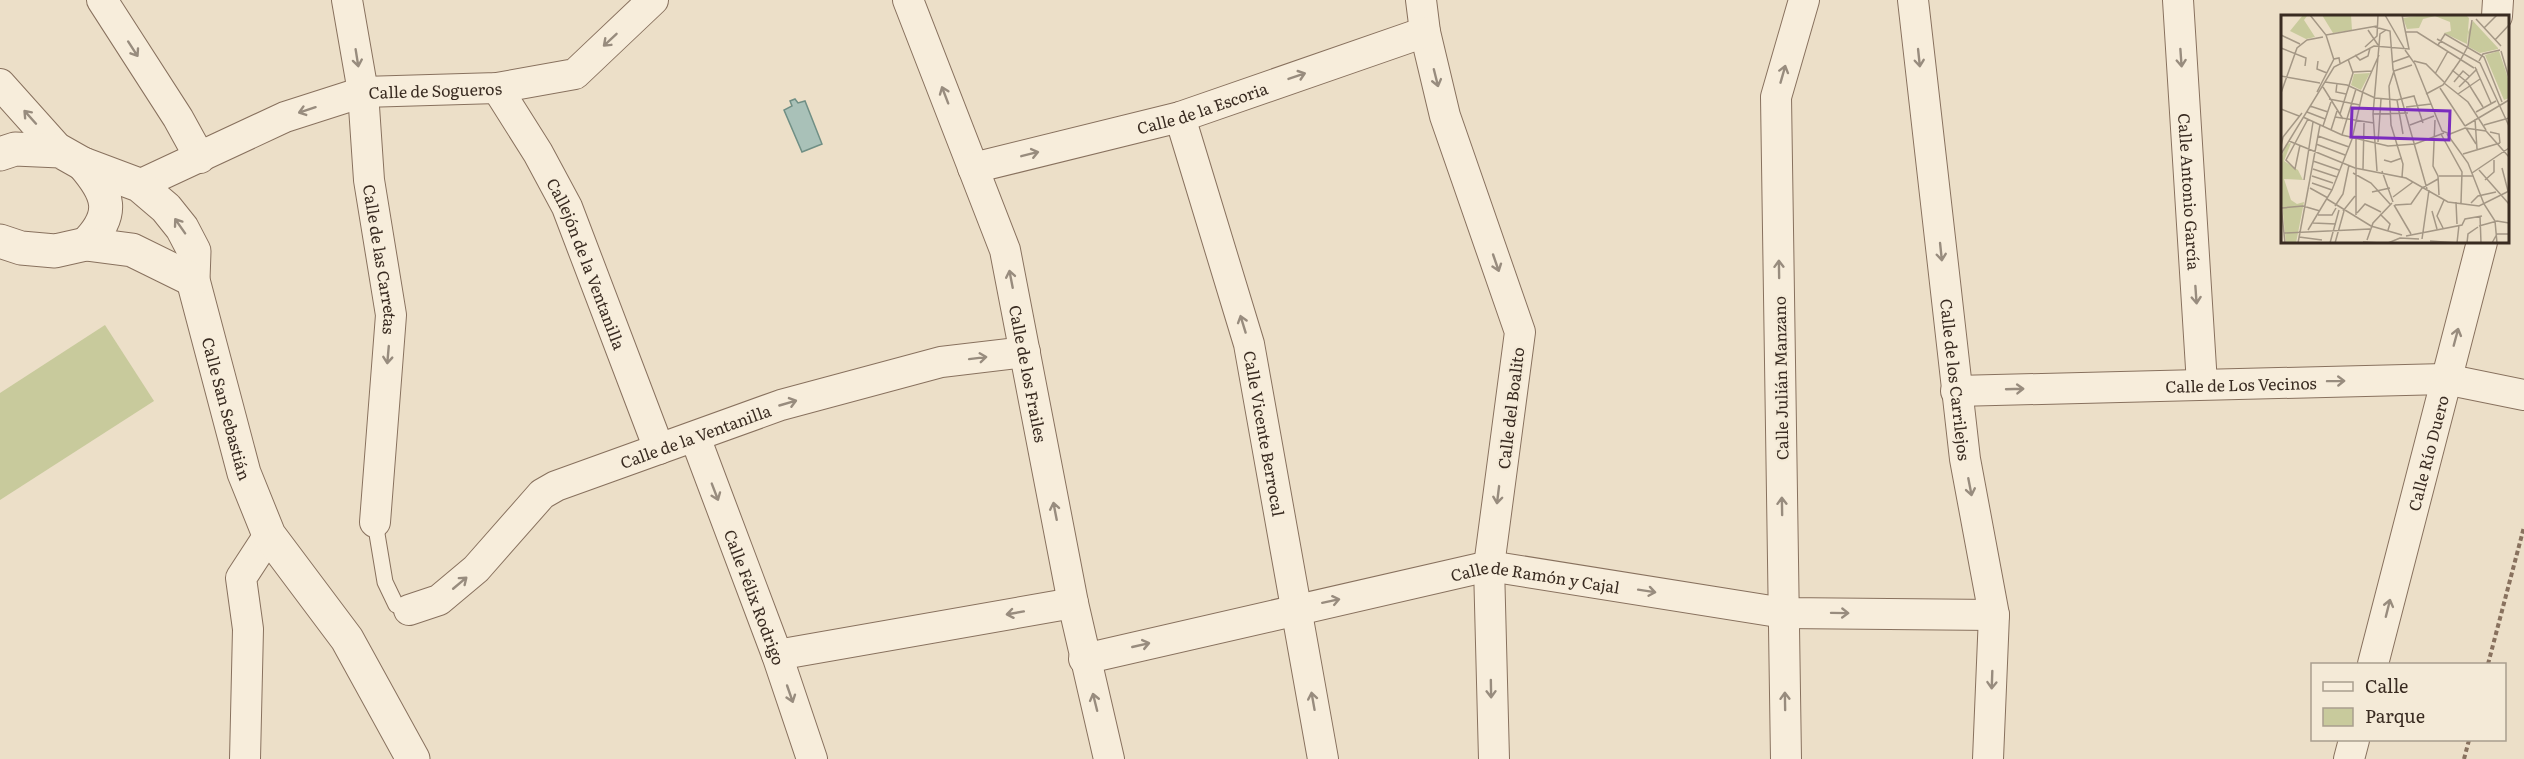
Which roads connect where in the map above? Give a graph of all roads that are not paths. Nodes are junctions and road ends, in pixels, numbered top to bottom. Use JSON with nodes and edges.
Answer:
{"nodes":[{"id":1,"x":102,"y":0,"type":"edge"},
{"id":2,"x":347,"y":0,"type":"edge"},
{"id":3,"x":653,"y":0,"type":"edge"},
{"id":4,"x":908,"y":0,"type":"edge"},
{"id":5,"x":1421,"y":0,"type":"edge"},
{"id":6,"x":1804,"y":0,"type":"edge"},
{"id":7,"x":1913,"y":0,"type":"edge"},
{"id":8,"x":2178,"y":0,"type":"edge"},
{"id":9,"x":2498,"y":0,"type":"edge"},
{"id":10,"x":2497,"y":15,"type":"edge"},
{"id":11,"x":1425,"y":32,"type":"junction"},
{"id":12,"x":0,"y":84,"type":"edge"},
{"id":13,"x":497,"y":87,"type":"junction"},
{"id":14,"x":363,"y":92,"type":"junction"},
{"id":15,"x":1180,"y":117,"type":"junction"},
{"id":16,"x":0,"y":154,"type":"edge"},
{"id":17,"x":72,"y":158,"type":"junction"},
{"id":18,"x":200,"y":158,"type":"junction"},
{"id":19,"x":973,"y":168,"type":"junction"},
{"id":20,"x":139,"y":185,"type":"junction"},
{"id":21,"x":0,"y":241,"type":"edge"},
{"id":22,"x":2482,"y":243,"type":"edge"},
{"id":23,"x":86,"y":244,"type":"junction"},
{"id":24,"x":193,"y":280,"type":"junction"},
{"id":25,"x":1025,"y":352,"type":"junction"},
{"id":26,"x":2445,"y":379,"type":"junction"},
{"id":27,"x":2202,"y":384,"type":"junction"},
{"id":28,"x":1956,"y":391,"type":"junction"},
{"id":29,"x":2524,"y":395,"type":"edge"},
{"id":30,"x":695,"y":437,"type":"junction"},
{"id":31,"x":659,"y":449,"type":"junction"},
{"id":32,"x":375,"y":522,"type":"joint"},
{"id":33,"x":268,"y":535,"type":"junction"},
{"id":34,"x":1489,"y":566,"type":"junction"},
{"id":35,"x":1072,"y":603,"type":"junction"},
{"id":36,"x":1297,"y":608,"type":"junction"},
{"id":37,"x":409,"y":610,"type":"joint"},
{"id":38,"x":1784,"y":613,"type":"junction"},
{"id":39,"x":1994,"y":615,"type":"junction"},
{"id":40,"x":777,"y":655,"type":"junction"},
{"id":41,"x":1084,"y":659,"type":"junction"},
{"id":42,"x":2373,"y":663,"type":"edge"},
{"id":43,"x":2354,"y":741,"type":"edge"},
{"id":44,"x":412,"y":758,"type":"edge"},
{"id":45,"x":245,"y":759,"type":"edge"},
{"id":46,"x":812,"y":759,"type":"edge"},
{"id":47,"x":1109,"y":759,"type":"edge"},
{"id":48,"x":1323,"y":759,"type":"edge"},
{"id":49,"x":1494,"y":759,"type":"edge"},
{"id":50,"x":1786,"y":759,"type":"edge"},
{"id":51,"x":1988,"y":759,"type":"edge"},
{"id":52,"x":2349,"y":759,"type":"edge"}],
"edges":[{"from":1,"to":18,"type":"street","one_way":true},
{"from":2,"to":14,"type":"street","name":"Calle de las Carretas","one_way":true},
{"from":3,"to":13,"type":"street","name":"Calle de Sogueros","one_way":true},
{"from":19,"to":4,"type":"street","name":"Calle de los Frailes","one_way":true},
{"from":5,"to":11,"type":"street","name":"Calle del Boalito"},
{"from":38,"to":6,"type":"street","name":"Calle Julián Manzano","one_way":true},
{"from":7,"to":28,"type":"street","name":"Calle de los Carrilejos","one_way":true},
{"from":8,"to":27,"type":"street","name":"Calle Antonio García","one_way":true},
{"from":9,"to":10,"type":"street"},
{"from":15,"to":11,"type":"street","name":"Calle de la Escoria","one_way":true},
{"from":11,"to":34,"type":"street","name":"Calle del Boalito","one_way":true},
{"from":17,"to":12,"type":"street","one_way":true},
{"from":13,"to":14,"type":"street","name":"Calle de Sogueros"},
{"from":13,"to":31,"type":"street","name":"Callejón de la Ventanilla"},
{"from":14,"to":18,"type":"street","name":"Calle de Sogueros","one_way":true},
{"from":14,"to":32,"type":"street","name":"Calle de las Carretas","one_way":true},
{"from":19,"to":15,"type":"street","name":"Calle de la Escoria","one_way":true},
{"from":36,"to":15,"type":"street","name":"Calle Vicente Berrocal","one_way":true},
{"from":16,"to":17,"type":"street","name":"Calle San Sebastián"},
{"from":17,"to":20,"type":"street","name":"Calle San Sebastián"},
{"from":17,"to":23,"type":"street"},
{"from":18,"to":20,"type":"street","name":"Calle de Sogueros"},
{"from":25,"to":19,"type":"street","name":"Calle de los Frailes","one_way":true},
{"from":24,"to":20,"type":"street","name":"Calle San Sebastián","one_way":true},
{"from":21,"to":23,"type":"street"},
{"from":26,"to":22,"type":"street","name":"Calle Río Duero","one_way":true},
{"from":23,"to":24,"type":"street"},
{"from":24,"to":33,"type":"street","name":"Calle San Sebastián"},
{"from":30,"to":25,"type":"street","name":"Calle de la Ventanilla","one_way":true},
{"from":35,"to":25,"type":"street","name":"Calle de los Frailes","one_way":true},
{"from":27,"to":26,"type":"street","name":"Calle de Los Vecinos","one_way":true},
{"from":26,"to":29,"type":"street","name":"Calle de Los Vecinos"},
{"from":42,"to":26,"type":"street","name":"Calle Río Duero","one_way":true},
{"from":28,"to":27,"type":"street","name":"Calle de Los Vecinos","one_way":true},
{"from":28,"to":39,"type":"street","name":"Calle de los Carrilejos","one_way":true},
{"from":30,"to":31,"type":"street","name":"Calle de la Ventanilla"},
{"from":30,"to":40,"type":"street","name":"Calle Félix Rodrigo","one_way":true},
{"from":37,"to":31,"type":"street","name":"Calle de la Ventanilla","one_way":true},
{"from":32,"to":37,"type":"lane"},
{"from":33,"to":44,"type":"street","name":"Calle San Sebastián"},
{"from":33,"to":45,"type":"street"},
{"from":36,"to":34,"type":"street","name":"Calle de Ramón y Cajal","one_way":true},
{"from":34,"to":38,"type":"street","name":"Calle de Ramón y Cajal","one_way":true},
{"from":34,"to":49,"type":"street","name":"Calle del Boalito","one_way":true},
{"from":35,"to":40,"type":"street","one_way":true},
{"from":35,"to":41,"type":"street","name":"Calle de los Frailes"},
{"from":41,"to":36,"type":"street","name":"Calle de Ramón y Cajal","one_way":true},
{"from":48,"to":36,"type":"street","name":"Calle Vicente Berrocal","one_way":true},
{"from":38,"to":39,"type":"street","name":"Calle de Ramón y Cajal","one_way":true},
{"from":50,"to":38,"type":"street","name":"Calle Julián Manzano","one_way":true},
{"from":39,"to":51,"type":"street","name":"Calle de los Carrilejos","one_way":true},
{"from":40,"to":46,"type":"street","name":"Calle Félix Rodrigo","one_way":true},
{"from":47,"to":41,"type":"street","name":"Calle de los Frailes","one_way":true},
{"from":43,"to":52,"type":"street"}]}
